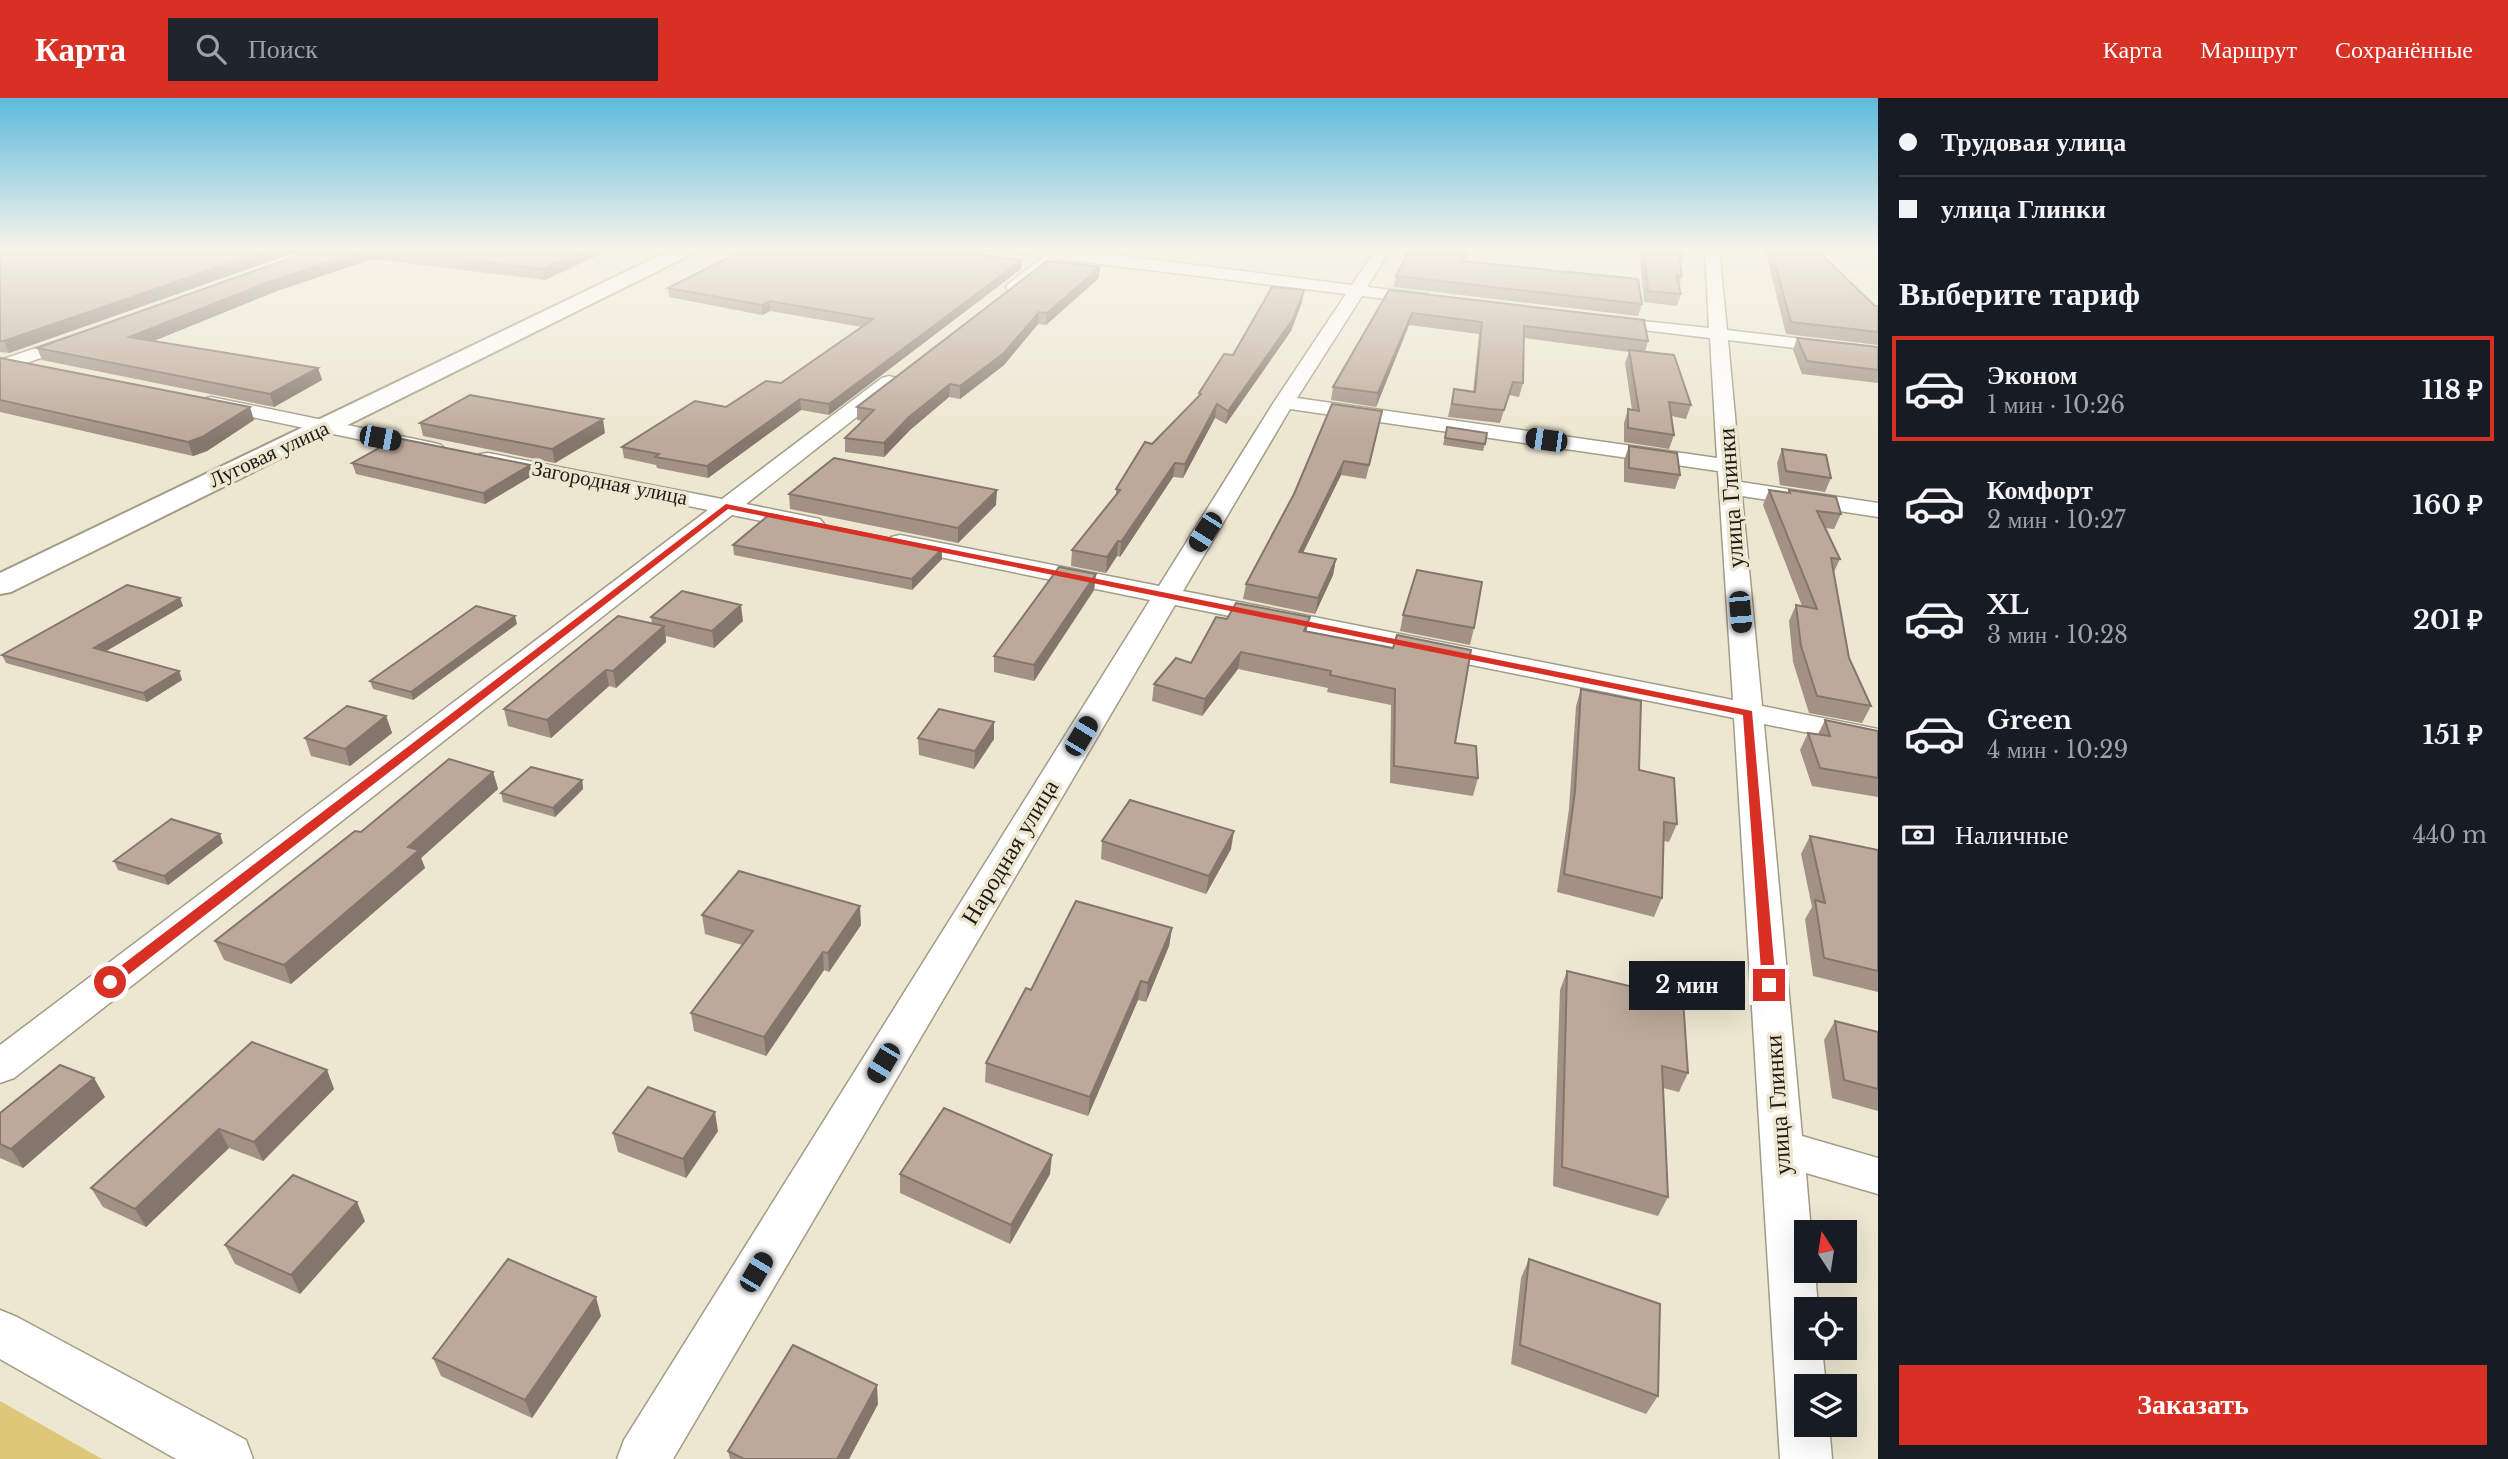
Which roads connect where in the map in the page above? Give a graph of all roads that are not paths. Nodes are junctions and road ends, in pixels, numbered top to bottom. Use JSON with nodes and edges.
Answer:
{"nodes":[{"id":1,"x":559,"y":313,"type":"edge"},
{"id":2,"x":1344,"y":313,"type":"edge"},
{"id":3,"x":1716,"y":313,"type":"edge"},
{"id":4,"x":1580,"y":317,"type":"edge"},
{"id":5,"x":99,"y":331,"type":"edge"},
{"id":6,"x":1718,"y":334,"type":"junction"},
{"id":7,"x":1878,"y":353,"type":"edge"},
{"id":8,"x":4,"y":363,"type":"edge"},
{"id":9,"x":914,"y":363,"type":"edge"},
{"id":10,"x":50,"y":371,"type":"edge"},
{"id":11,"x":182,"y":398,"type":"edge"},
{"id":12,"x":1284,"y":402,"type":"junction"},
{"id":13,"x":327,"y":427,"type":"junction"},
{"id":14,"x":1730,"y":477,"type":"junction"},
{"id":15,"x":726,"y":507,"type":"junction"},
{"id":16,"x":1878,"y":510,"type":"edge"},
{"id":17,"x":833,"y":528,"type":"edge"},
{"id":18,"x":873,"y":537,"type":"edge"},
{"id":19,"x":0,"y":585,"type":"edge"},
{"id":20,"x":1166,"y":596,"type":"junction"},
{"id":21,"x":1748,"y":713,"type":"junction"},
{"id":22,"x":1878,"y":738,"type":"edge"},
{"id":23,"x":0,"y":1067,"type":"edge"},
{"id":24,"x":1782,"y":1148,"type":"junction"},
{"id":25,"x":1878,"y":1176,"type":"edge"},
{"id":26,"x":0,"y":1333,"type":"edge"},
{"id":27,"x":227,"y":1459,"type":"edge"},
{"id":28,"x":643,"y":1459,"type":"edge"},
{"id":29,"x":1806,"y":1459,"type":"edge"}],
"edges":[{"from":1,"to":13,"type":"street","name":"Луговая улица"},
{"from":2,"to":12,"type":"street","name":"Народная улица"},
{"from":3,"to":6,"type":"street","name":"улица Глинки"},
{"from":4,"to":6,"type":"street"},
{"from":5,"to":8,"type":"street"},
{"from":6,"to":7,"type":"street"},
{"from":6,"to":14,"type":"street","name":"улица Глинки"},
{"from":8,"to":10,"type":"street"},
{"from":9,"to":15,"type":"street"},
{"from":11,"to":13,"type":"street","name":"Загородная улица"},
{"from":12,"to":14,"type":"street"},
{"from":12,"to":20,"type":"street","name":"Народная улица"},
{"from":13,"to":15,"type":"street","name":"Загородная улица"},
{"from":13,"to":19,"type":"street","name":"Луговая улица"},
{"from":14,"to":16,"type":"street"},
{"from":14,"to":21,"type":"street","name":"улица Глинки"},
{"from":15,"to":17,"type":"street","name":"Загородная улица"},
{"from":15,"to":23,"type":"street"},
{"from":18,"to":20,"type":"street"},
{"from":20,"to":21,"type":"street"},
{"from":20,"to":28,"type":"street","name":"Народная улица"},
{"from":21,"to":22,"type":"street"},
{"from":21,"to":24,"type":"street","name":"улица Глинки"},
{"from":24,"to":25,"type":"street"},
{"from":24,"to":29,"type":"street","name":"улица Глинки"},
{"from":26,"to":27,"type":"street"}]}
